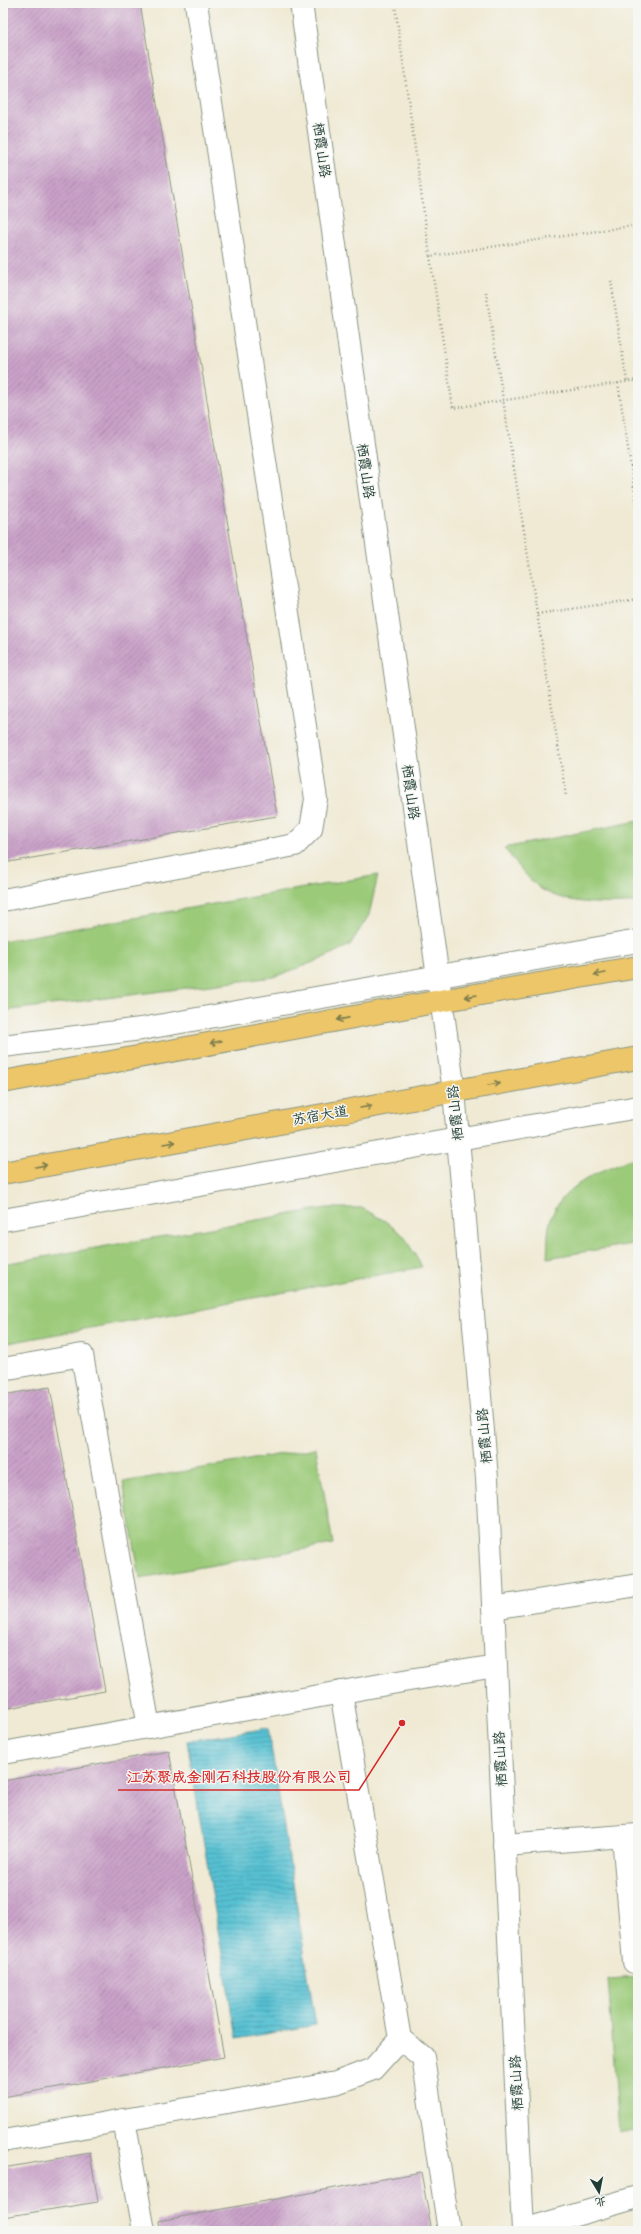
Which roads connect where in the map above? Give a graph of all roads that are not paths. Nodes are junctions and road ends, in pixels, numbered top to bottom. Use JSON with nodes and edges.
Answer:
{"nodes":[{"id":1,"x":196,"y":3,"type":"edge"},
{"id":2,"x":301,"y":3,"type":"edge"},
{"id":3,"x":3,"y":900,"type":"edge"},
{"id":4,"x":638,"y":942,"type":"edge"},
{"id":5,"x":638,"y":967,"type":"edge"},
{"id":6,"x":437,"y":976,"type":"junction"},
{"id":7,"x":440,"y":1001,"type":"junction"},
{"id":8,"x":3,"y":1046,"type":"edge"},
{"id":9,"x":638,"y":1058,"type":"edge"},
{"id":10,"x":3,"y":1082,"type":"edge"},
{"id":11,"x":454,"y":1091,"type":"junction"},
{"id":12,"x":638,"y":1107,"type":"edge"},
{"id":13,"x":458,"y":1138,"type":"junction"},
{"id":14,"x":3,"y":1173,"type":"edge"},
{"id":15,"x":3,"y":1220,"type":"edge"},
{"id":16,"x":3,"y":1369,"type":"edge"},
{"id":17,"x":638,"y":1584,"type":"edge"},
{"id":18,"x":493,"y":1608,"type":"junction"},
{"id":19,"x":496,"y":1666,"type":"junction"},
{"id":20,"x":341,"y":1692,"type":"junction"},
{"id":21,"x":149,"y":1727,"type":"junction"},
{"id":22,"x":3,"y":1753,"type":"edge"},
{"id":23,"x":630,"y":1835,"type":"edge"},
{"id":24,"x":504,"y":1845,"type":"junction"},
{"id":25,"x":634,"y":1962,"type":"dead end"},
{"id":26,"x":400,"y":2039,"type":"junction"},
{"id":27,"x":124,"y":2120,"type":"junction"},
{"id":28,"x":3,"y":2141,"type":"edge"},
{"id":29,"x":638,"y":2197,"type":"edge"},
{"id":30,"x":144,"y":2231,"type":"edge"},
{"id":31,"x":449,"y":2231,"type":"edge"},
{"id":32,"x":523,"y":2231,"type":"edge"}],
"edges":[{"from":1,"to":3,"type":"street"},
{"from":2,"to":6,"type":"street","name":"栖霞山路"},
{"from":4,"to":6,"type":"street"},
{"from":5,"to":7,"type":"main road","one_way":true},
{"from":6,"to":7,"type":"street","name":"栖霞山路"},
{"from":6,"to":8,"type":"street"},
{"from":7,"to":10,"type":"main road","one_way":true},
{"from":7,"to":11,"type":"street","name":"栖霞山路"},
{"from":11,"to":9,"type":"main road","name":"苏宿大道","one_way":true},
{"from":11,"to":13,"type":"street","name":"栖霞山路"},
{"from":14,"to":11,"type":"main road","name":"苏宿大道","one_way":true},
{"from":12,"to":13,"type":"street"},
{"from":13,"to":15,"type":"street"},
{"from":13,"to":18,"type":"street","name":"栖霞山路"},
{"from":16,"to":21,"type":"street"},
{"from":17,"to":18,"type":"street"},
{"from":18,"to":19,"type":"street","name":"栖霞山路"},
{"from":19,"to":20,"type":"street"},
{"from":19,"to":24,"type":"street","name":"栖霞山路"},
{"from":20,"to":21,"type":"street"},
{"from":20,"to":26,"type":"street"},
{"from":21,"to":22,"type":"street"},
{"from":23,"to":24,"type":"street"},
{"from":23,"to":25,"type":"street"},
{"from":24,"to":32,"type":"street","name":"栖霞山路"},
{"from":26,"to":27,"type":"street"},
{"from":26,"to":31,"type":"street"},
{"from":27,"to":28,"type":"street"},
{"from":27,"to":30,"type":"street"},
{"from":29,"to":32,"type":"street"}]}
